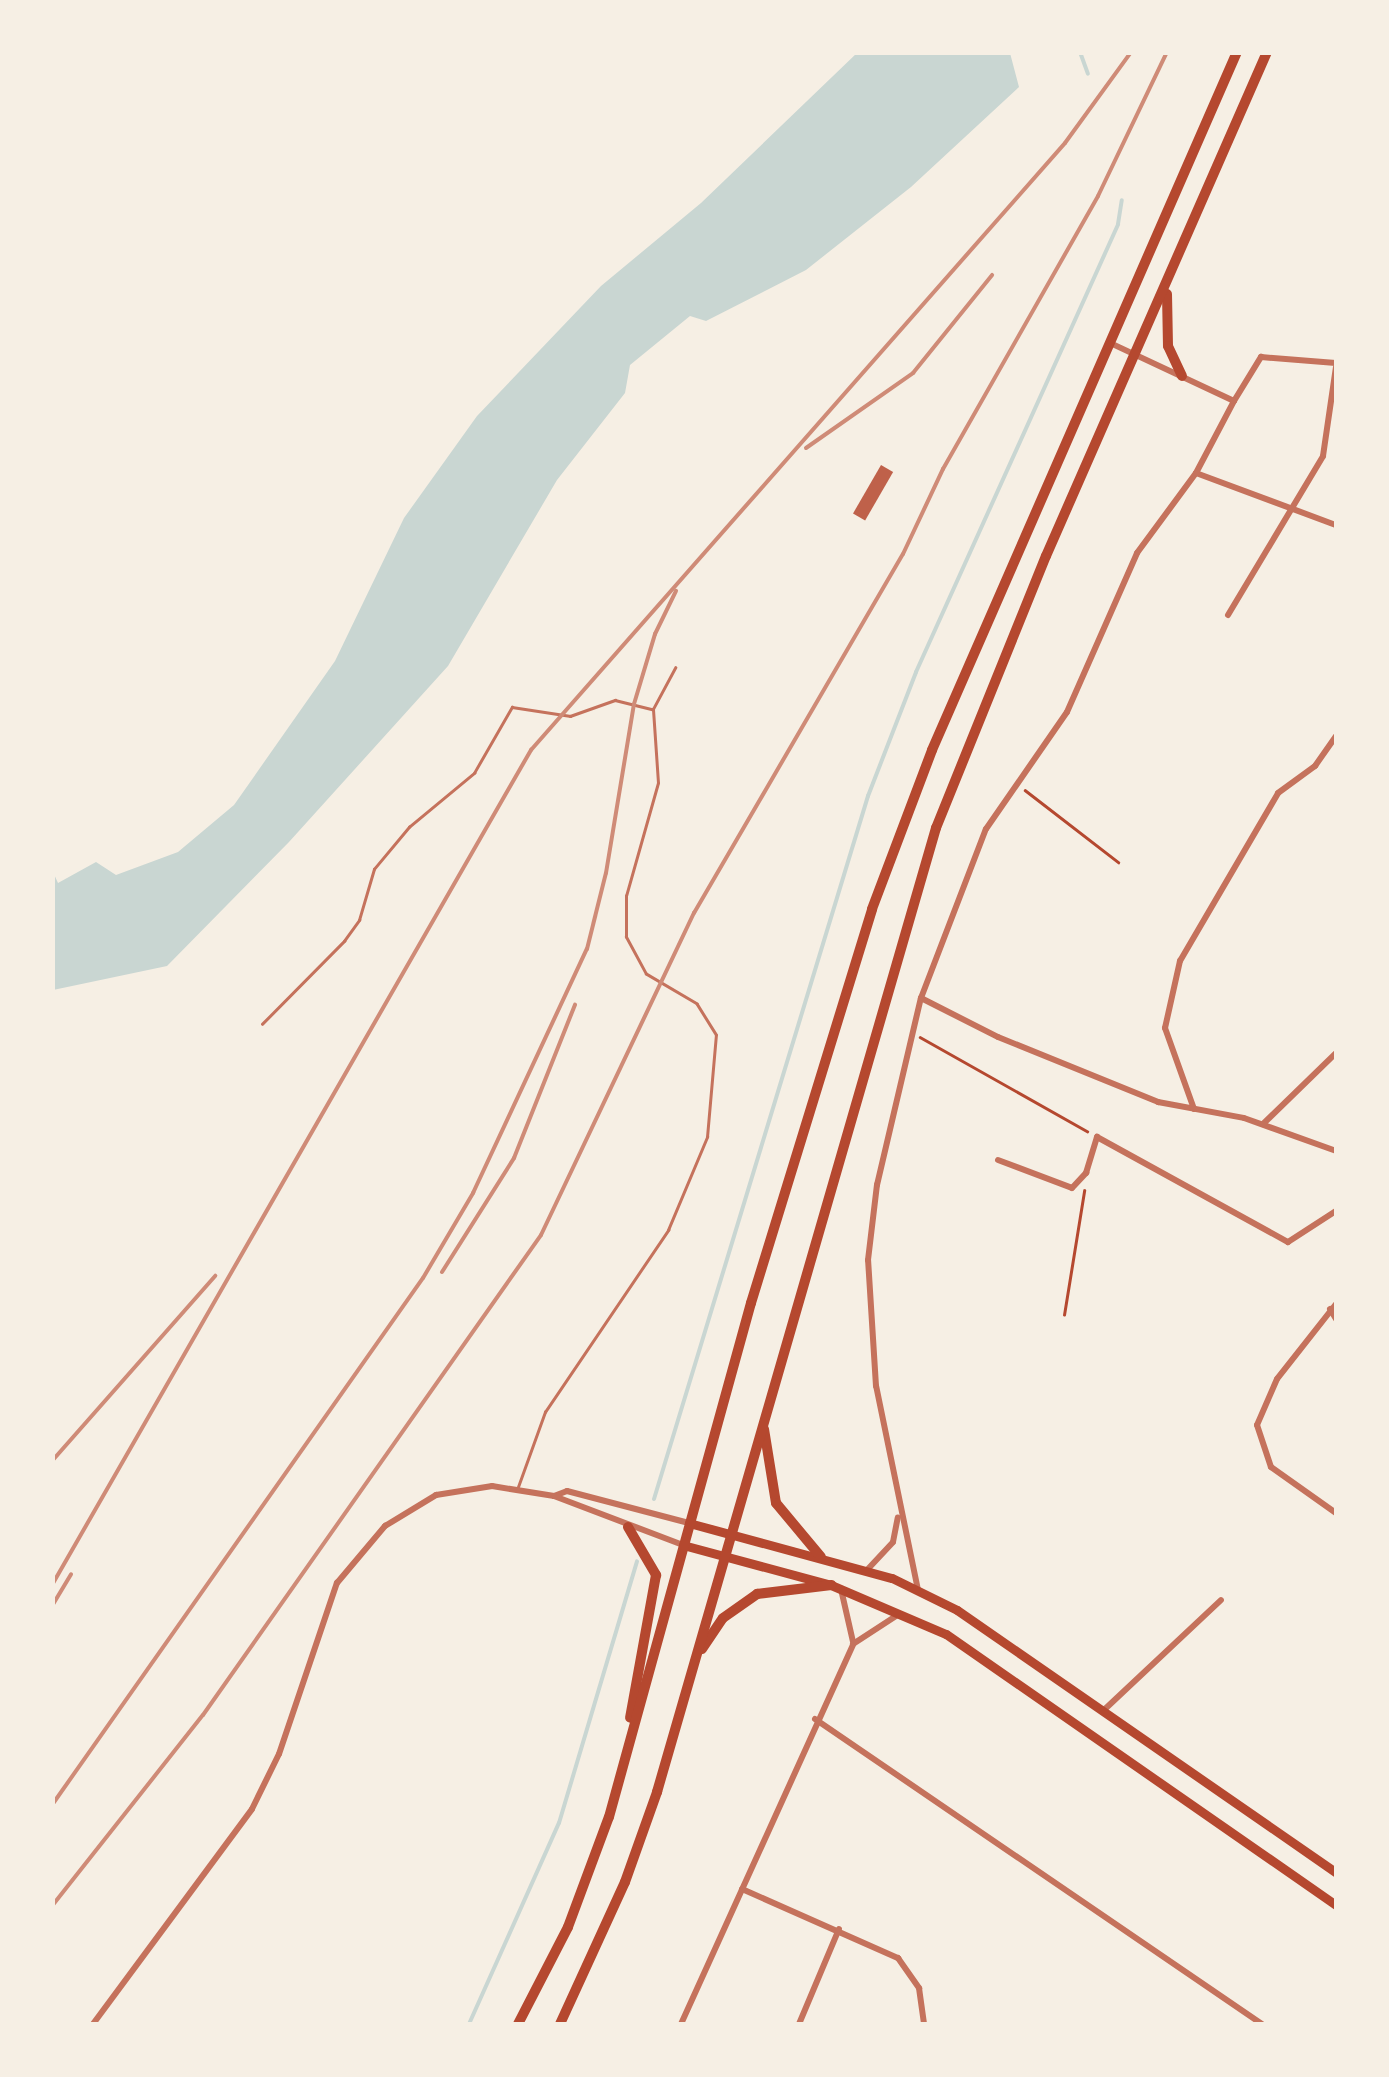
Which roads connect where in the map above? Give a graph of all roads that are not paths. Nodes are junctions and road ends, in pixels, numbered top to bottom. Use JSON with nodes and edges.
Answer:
{"nodes":[{"id":1,"x":1236,"y":52,"type":"edge"},
{"id":2,"x":1267,"y":52,"type":"edge"},
{"id":3,"x":1167,"y":288,"type":"junction"},
{"id":4,"x":1110,"y":342,"type":"junction"},
{"id":5,"x":1137,"y":355,"type":"junction"},
{"id":6,"x":1336,"y":365,"type":"edge"},
{"id":7,"x":1182,"y":376,"type":"junction"},
{"id":8,"x":1234,"y":402,"type":"junction"},
{"id":9,"x":1196,"y":473,"type":"junction"},
{"id":10,"x":1290,"y":506,"type":"junction"},
{"id":11,"x":1336,"y":526,"type":"edge"},
{"id":12,"x":1228,"y":615,"type":"dead end"},
{"id":13,"x":675,"y":668,"type":"dead end"},
{"id":14,"x":653,"y":710,"type":"junction"},
{"id":15,"x":1336,"y":736,"type":"edge"},
{"id":16,"x":921,"y":998,"type":"junction"},
{"id":17,"x":262,"y":1024,"type":"dead end"},
{"id":18,"x":1336,"y":1053,"type":"edge"},
{"id":19,"x":1194,"y":1109,"type":"junction"},
{"id":20,"x":1263,"y":1124,"type":"junction"},
{"id":21,"x":1336,"y":1151,"type":"edge"},
{"id":22,"x":998,"y":1160,"type":"dead end"},
{"id":23,"x":1336,"y":1210,"type":"edge"},
{"id":24,"x":1334,"y":1307,"type":"edge"},
{"id":25,"x":1336,"y":1319,"type":"edge"},
{"id":26,"x":764,"y":1418,"type":"junction"},
{"id":27,"x":517,"y":1488,"type":"junction"},
{"id":28,"x":554,"y":1496,"type":"junction"},
{"id":29,"x":898,"y":1506,"type":"junction"},
{"id":30,"x":1336,"y":1513,"type":"edge"},
{"id":31,"x":690,"y":1523,"type":"junction"},
{"id":32,"x":628,"y":1526,"type":"junction"},
{"id":33,"x":732,"y":1533,"type":"junction"},
{"id":34,"x":683,"y":1546,"type":"junction"},
{"id":35,"x":725,"y":1557,"type":"junction"},
{"id":36,"x":821,"y":1557,"type":"junction"},
{"id":37,"x":867,"y":1570,"type":"junction"},
{"id":38,"x":836,"y":1587,"type":"junction"},
{"id":39,"x":918,"y":1590,"type":"junction"},
{"id":40,"x":1221,"y":1600,"type":"dead end"},
{"id":41,"x":904,"y":1612,"type":"junction"},
{"id":42,"x":853,"y":1644,"type":"junction"},
{"id":43,"x":698,"y":1656,"type":"junction"},
{"id":44,"x":1104,"y":1709,"type":"junction"},
{"id":45,"x":815,"y":1719,"type":"junction"},
{"id":46,"x":609,"y":1817,"type":"junction"},
{"id":47,"x":1336,"y":1872,"type":"edge"},
{"id":48,"x":742,"y":1889,"type":"junction"},
{"id":49,"x":1336,"y":1906,"type":"edge"},
{"id":50,"x":838,"y":1929,"type":"junction"},
{"id":51,"x":93,"y":2024,"type":"edge"},
{"id":52,"x":518,"y":2024,"type":"edge"},
{"id":53,"x":560,"y":2024,"type":"edge"},
{"id":54,"x":681,"y":2024,"type":"edge"},
{"id":55,"x":799,"y":2024,"type":"edge"},
{"id":56,"x":924,"y":2024,"type":"edge"},
{"id":57,"x":1262,"y":2024,"type":"edge"}],
"edges":[{"from":1,"to":4,"type":"highway"},
{"from":2,"to":3,"type":"highway"},
{"from":3,"to":5,"type":"highway"},
{"from":3,"to":7,"type":"highway"},
{"from":4,"to":5,"type":"street"},
{"from":4,"to":31,"type":"highway"},
{"from":5,"to":7,"type":"street"},
{"from":5,"to":26,"type":"highway"},
{"from":6,"to":8,"type":"street"},
{"from":6,"to":10,"type":"street"},
{"from":7,"to":8,"type":"street"},
{"from":8,"to":9,"type":"street"},
{"from":9,"to":10,"type":"street"},
{"from":9,"to":16,"type":"street"},
{"from":10,"to":11,"type":"street"},
{"from":10,"to":12,"type":"street"},
{"from":13,"to":14,"type":"lane"},
{"from":14,"to":17,"type":"lane"},
{"from":14,"to":27,"type":"lane"},
{"from":15,"to":19,"type":"street"},
{"from":16,"to":19,"type":"street"},
{"from":16,"to":29,"type":"street"},
{"from":18,"to":20,"type":"street"},
{"from":19,"to":20,"type":"street"},
{"from":20,"to":21,"type":"street"},
{"from":22,"to":23,"type":"street"},
{"from":24,"to":25,"type":"street"},
{"from":24,"to":30,"type":"street"},
{"from":26,"to":33,"type":"highway"},
{"from":26,"to":36,"type":"highway"},
{"from":27,"to":28,"type":"street"},
{"from":27,"to":51,"type":"street"},
{"from":28,"to":31,"type":"street"},
{"from":28,"to":32,"type":"street"},
{"from":29,"to":37,"type":"street"},
{"from":29,"to":39,"type":"street"},
{"from":31,"to":33,"type":"main road"},
{"from":31,"to":34,"type":"highway"},
{"from":32,"to":34,"type":"street"},
{"from":32,"to":46,"type":"highway"},
{"from":33,"to":35,"type":"highway"},
{"from":33,"to":36,"type":"main road"},
{"from":34,"to":35,"type":"main road"},
{"from":34,"to":46,"type":"highway"},
{"from":35,"to":38,"type":"main road"},
{"from":35,"to":43,"type":"highway"},
{"from":36,"to":37,"type":"main road"},
{"from":37,"to":39,"type":"main road"},
{"from":38,"to":41,"type":"main road"},
{"from":38,"to":42,"type":"street"},
{"from":38,"to":43,"type":"highway"},
{"from":39,"to":44,"type":"main road"},
{"from":40,"to":44,"type":"street"},
{"from":41,"to":42,"type":"street"},
{"from":41,"to":49,"type":"main road"},
{"from":42,"to":45,"type":"street"},
{"from":43,"to":53,"type":"highway"},
{"from":44,"to":47,"type":"main road"},
{"from":45,"to":48,"type":"street"},
{"from":45,"to":57,"type":"street"},
{"from":46,"to":52,"type":"highway"},
{"from":48,"to":50,"type":"street"},
{"from":48,"to":54,"type":"street"},
{"from":50,"to":55,"type":"street"},
{"from":50,"to":56,"type":"street"}]}
